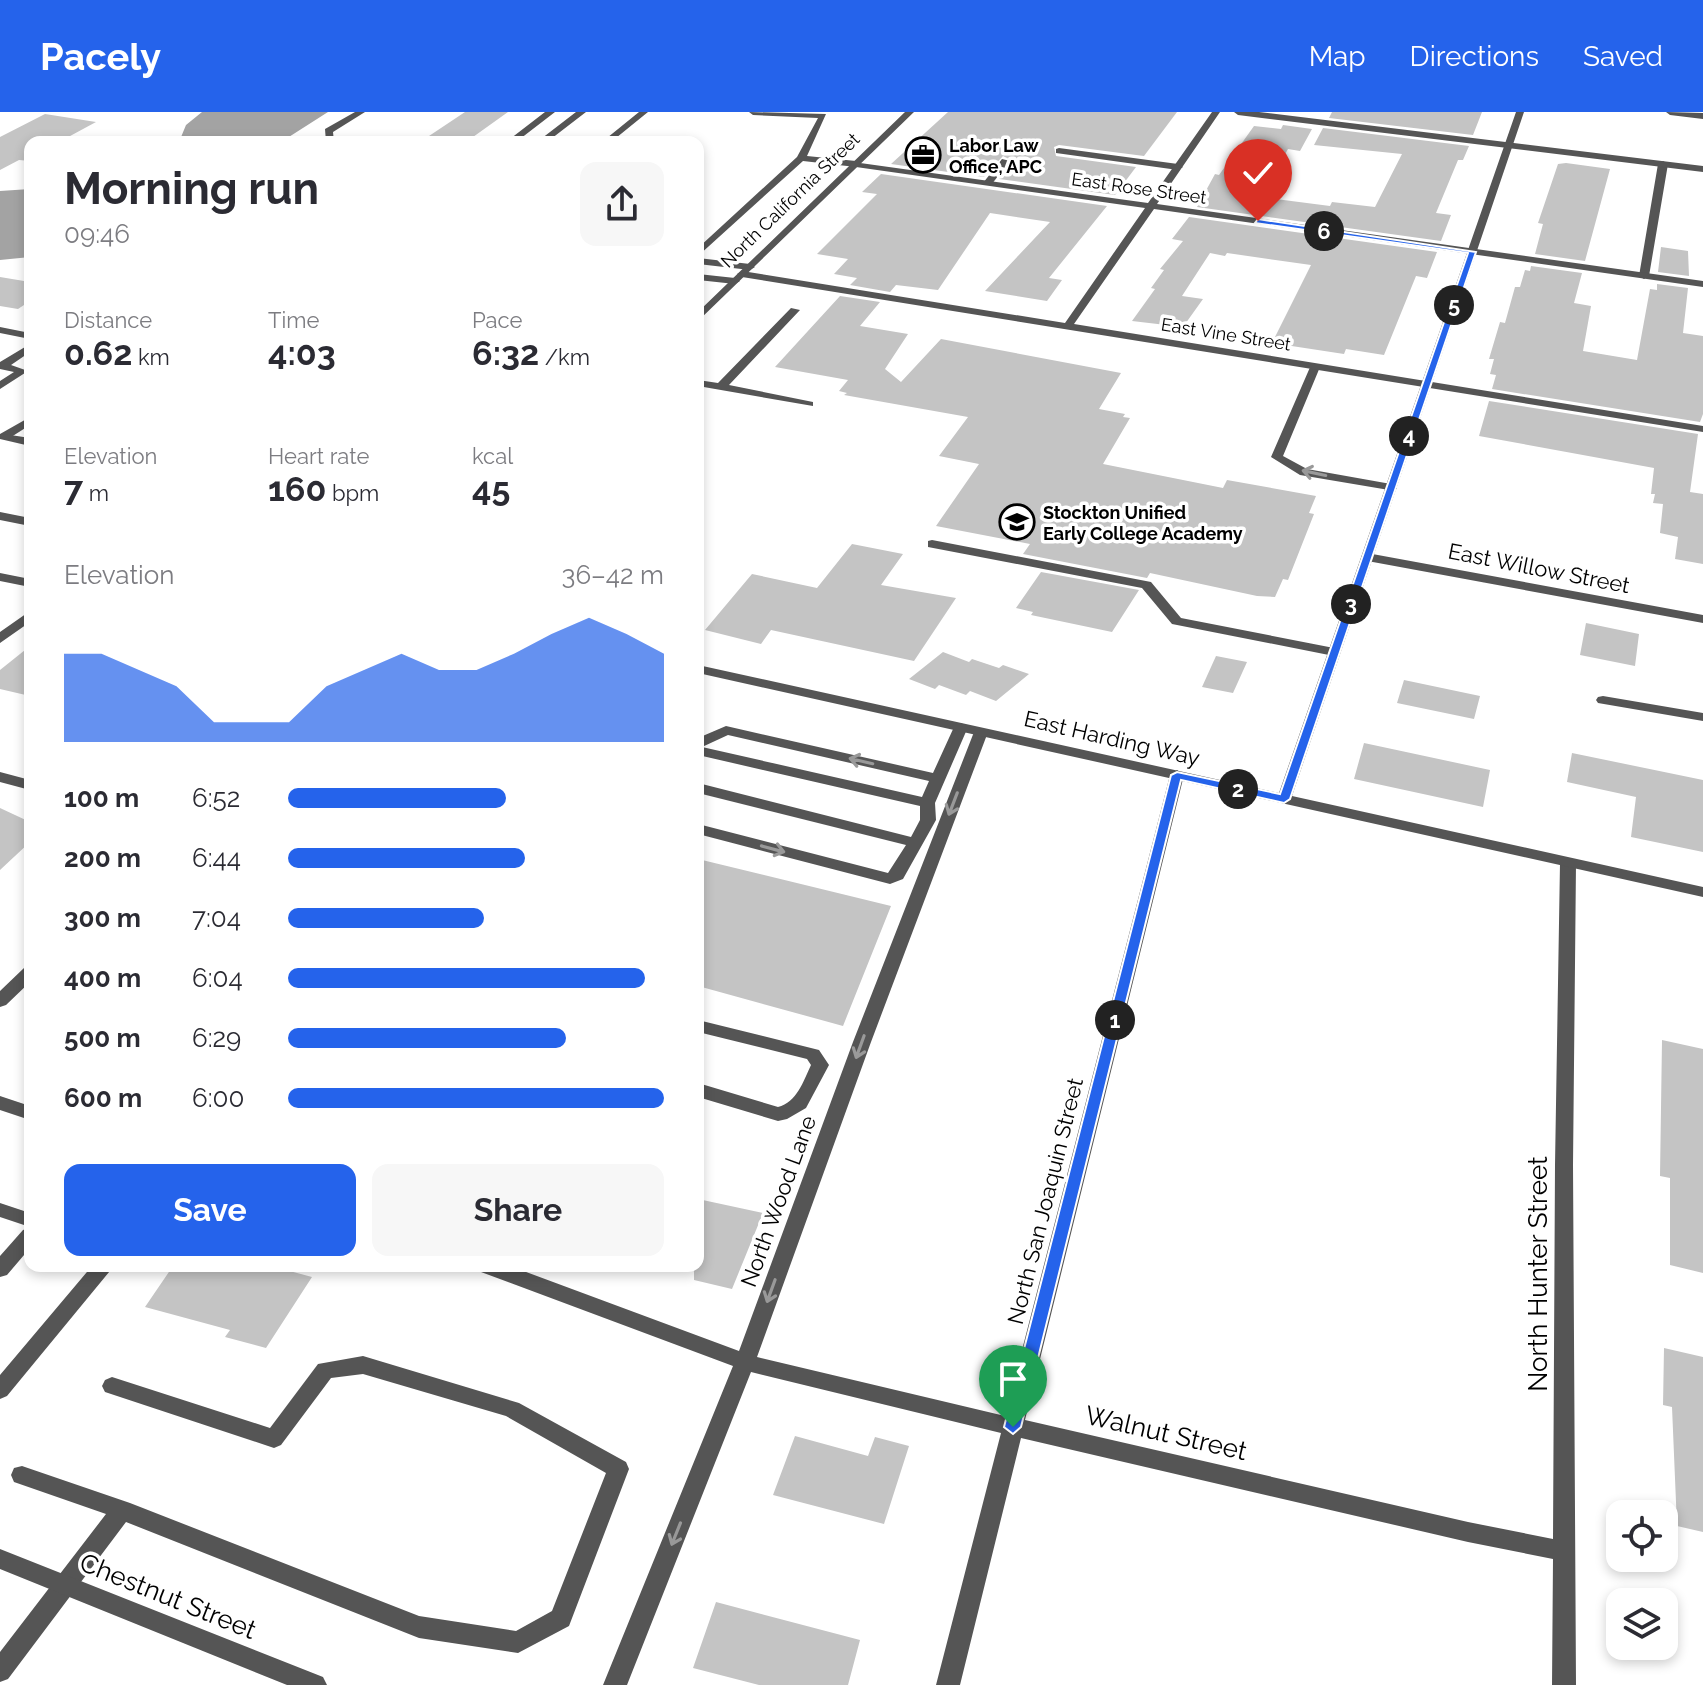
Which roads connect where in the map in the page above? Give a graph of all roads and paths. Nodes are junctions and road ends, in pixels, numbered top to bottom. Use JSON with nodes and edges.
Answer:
{"nodes":[{"id":1,"x":361,"y":112,"type":"edge"},
{"id":2,"x":551,"y":112,"type":"edge"},
{"id":3,"x":582,"y":112,"type":"edge"},
{"id":4,"x":644,"y":112,"type":"edge"},
{"id":5,"x":753,"y":112,"type":"edge"},
{"id":6,"x":910,"y":112,"type":"edge"},
{"id":7,"x":1216,"y":112,"type":"edge"},
{"id":8,"x":1238,"y":112,"type":"edge"},
{"id":9,"x":1520,"y":112,"type":"edge"},
{"id":10,"x":1670,"y":112,"type":"edge"},
{"id":11,"x":1702,"y":114,"type":"edge"},
{"id":12,"x":329,"y":136,"type":"edge"},
{"id":13,"x":518,"y":136,"type":"edge"},
{"id":14,"x":549,"y":136,"type":"edge"},
{"id":15,"x":614,"y":136,"type":"edge"},
{"id":16,"x":1509,"y":144,"type":"junction"},
{"id":17,"x":1059,"y":151,"type":"dead end"},
{"id":18,"x":801,"y":158,"type":"junction"},
{"id":19,"x":1005,"y":161,"type":"dead end"},
{"id":20,"x":856,"y":164,"type":"junction"},
{"id":21,"x":1663,"y":164,"type":"junction"},
{"id":22,"x":1178,"y":167,"type":"junction"},
{"id":23,"x":1703,"y":169,"type":"edge"},
{"id":24,"x":988,"y":183,"type":"junction"},
{"id":25,"x":1151,"y":206,"type":"junction"},
{"id":26,"x":704,"y":247,"type":"edge"},
{"id":27,"x":1472,"y":252,"type":"junction"},
{"id":28,"x":704,"y":263,"type":"edge"},
{"id":29,"x":743,"y":274,"type":"junction"},
{"id":30,"x":1644,"y":276,"type":"junction"},
{"id":31,"x":704,"y":277,"type":"edge"},
{"id":32,"x":1703,"y":284,"type":"edge"},
{"id":33,"x":795,"y":310,"type":"dead end"},
{"id":34,"x":704,"y":312,"type":"edge"},
{"id":35,"x":1067,"y":327,"type":"junction"},
{"id":36,"x":0,"y":330,"type":"edge"},
{"id":37,"x":24,"y":335,"type":"edge"},
{"id":38,"x":24,"y":351,"type":"edge"},
{"id":39,"x":1,"y":366,"type":"edge"},
{"id":40,"x":1315,"y":367,"type":"junction"},
{"id":41,"x":24,"y":370,"type":"edge"},
{"id":42,"x":24,"y":371,"type":"edge"},
{"id":43,"x":704,"y":384,"type":"edge"},
{"id":44,"x":1426,"y":385,"type":"junction"},
{"id":45,"x":0,"y":386,"type":"edge"},
{"id":46,"x":721,"y":387,"type":"junction"},
{"id":47,"x":809,"y":404,"type":"dead end"},
{"id":48,"x":24,"y":424,"type":"edge"},
{"id":49,"x":1703,"y":429,"type":"edge"},
{"id":50,"x":24,"y":441,"type":"edge"},
{"id":51,"x":1391,"y":488,"type":"junction"},
{"id":52,"x":0,"y":516,"type":"edge"},
{"id":53,"x":24,"y":521,"type":"edge"},
{"id":54,"x":932,"y":544,"type":"dead end"},
{"id":55,"x":1367,"y":557,"type":"junction"},
{"id":56,"x":0,"y":577,"type":"edge"},
{"id":57,"x":24,"y":582,"type":"edge"},
{"id":58,"x":1703,"y":619,"type":"edge"},
{"id":59,"x":24,"y":620,"type":"edge"},
{"id":60,"x":0,"y":639,"type":"edge"},
{"id":61,"x":1334,"y":652,"type":"junction"},
{"id":62,"x":704,"y":670,"type":"edge"},
{"id":63,"x":1603,"y":700,"type":"dead end"},
{"id":64,"x":1703,"y":717,"type":"edge"},
{"id":65,"x":961,"y":727,"type":"junction"},
{"id":66,"x":981,"y":732,"type":"junction"},
{"id":67,"x":704,"y":741,"type":"edge"},
{"id":68,"x":704,"y":752,"type":"edge"},
{"id":69,"x":1177,"y":775,"type":"junction"},
{"id":70,"x":0,"y":777,"type":"edge"},
{"id":71,"x":937,"y":778,"type":"junction"},
{"id":72,"x":24,"y":783,"type":"edge"},
{"id":73,"x":704,"y":790,"type":"edge"},
{"id":74,"x":1284,"y":799,"type":"junction"},
{"id":75,"x":927,"y":803,"type":"junction"},
{"id":76,"x":704,"y":831,"type":"edge"},
{"id":77,"x":916,"y":843,"type":"junction"},
{"id":78,"x":1568,"y":863,"type":"junction"},
{"id":79,"x":1703,"y":892,"type":"edge"},
{"id":80,"x":24,"y":978,"type":"edge"},
{"id":81,"x":0,"y":1001,"type":"edge"},
{"id":82,"x":704,"y":1027,"type":"edge"},
{"id":83,"x":704,"y":1092,"type":"edge"},
{"id":84,"x":0,"y":1103,"type":"edge"},
{"id":85,"x":24,"y":1111,"type":"edge"},
{"id":86,"x":0,"y":1210,"type":"edge"},
{"id":87,"x":24,"y":1218,"type":"edge"},
{"id":88,"x":24,"y":1242,"type":"edge"},
{"id":89,"x":0,"y":1269,"type":"edge"},
{"id":90,"x":99,"y":1272,"type":"edge"},
{"id":91,"x":504,"y":1272,"type":"edge"},
{"id":92,"x":745,"y":1362,"type":"junction"},
{"id":93,"x":112,"y":1386,"type":"dead end"},
{"id":94,"x":0,"y":1390,"type":"edge"},
{"id":95,"x":1013,"y":1427,"type":"junction"},
{"id":96,"x":22,"y":1475,"type":"dead end"},
{"id":97,"x":122,"y":1510,"type":"junction"},
{"id":98,"x":1563,"y":1551,"type":"junction"},
{"id":99,"x":0,"y":1559,"type":"edge"},
{"id":100,"x":63,"y":1584,"type":"junction"},
{"id":101,"x":0,"y":1671,"type":"edge"},
{"id":102,"x":315,"y":1685,"type":"edge"},
{"id":103,"x":615,"y":1685,"type":"edge"},
{"id":104,"x":948,"y":1685,"type":"edge"},
{"id":105,"x":1564,"y":1685,"type":"edge"}],
"edges":[{"from":1,"to":12,"type":"street"},
{"from":2,"to":13,"type":"street"},
{"from":3,"to":14,"type":"street"},
{"from":4,"to":15,"type":"street"},
{"from":5,"to":18,"type":"street"},
{"from":6,"to":20,"type":"street","name":"North California Street"},
{"from":7,"to":22,"type":"street"},
{"from":8,"to":16,"type":"street"},
{"from":9,"to":16,"type":"street"},
{"from":10,"to":11,"type":"street"},
{"from":16,"to":21,"type":"street"},
{"from":16,"to":27,"type":"street"},
{"from":17,"to":22,"type":"street"},
{"from":18,"to":20,"type":"street","name":"East Rose Street"},
{"from":18,"to":26,"type":"street"},
{"from":19,"to":24,"type":"street"},
{"from":20,"to":24,"type":"street","name":"East Rose Street"},
{"from":20,"to":29,"type":"street","name":"North California Street"},
{"from":21,"to":23,"type":"street"},
{"from":21,"to":30,"type":"street"},
{"from":22,"to":25,"type":"street"},
{"from":24,"to":25,"type":"street","name":"East Rose Street"},
{"from":25,"to":27,"type":"street","name":"East Rose Street"},
{"from":25,"to":35,"type":"street"},
{"from":27,"to":30,"type":"street","name":"East Rose Street"},
{"from":27,"to":44,"type":"street"},
{"from":28,"to":29,"type":"street"},
{"from":29,"to":31,"type":"street"},
{"from":29,"to":34,"type":"street","name":"North California Street"},
{"from":29,"to":35,"type":"street","name":"East Vine Street"},
{"from":30,"to":32,"type":"street","name":"East Rose Street"},
{"from":33,"to":46,"type":"street"},
{"from":35,"to":40,"type":"street","name":"East Vine Street"},
{"from":36,"to":37,"type":"street"},
{"from":38,"to":39,"type":"street"},
{"from":39,"to":41,"type":"street"},
{"from":40,"to":44,"type":"street","name":"East Vine Street"},
{"from":51,"to":40,"type":"street","one_way":true},
{"from":42,"to":45,"type":"street"},
{"from":43,"to":46,"type":"street"},
{"from":44,"to":49,"type":"street","name":"East Vine Street"},
{"from":44,"to":51,"type":"street"},
{"from":46,"to":47,"type":"street"},
{"from":48,"to":50,"type":"street"},
{"from":51,"to":55,"type":"street"},
{"from":52,"to":53,"type":"street"},
{"from":54,"to":61,"type":"street"},
{"from":55,"to":58,"type":"street","name":"East Willow Street"},
{"from":55,"to":61,"type":"street"},
{"from":56,"to":57,"type":"street"},
{"from":59,"to":60,"type":"street"},
{"from":61,"to":74,"type":"street"},
{"from":62,"to":65,"type":"street","name":"East Harding Way"},
{"from":63,"to":64,"type":"street"},
{"from":65,"to":66,"type":"street","name":"East Harding Way"},
{"from":65,"to":71,"type":"street"},
{"from":66,"to":69,"type":"street","name":"East Harding Way"},
{"from":66,"to":92,"type":"street","name":"North Wood Lane","one_way":true},
{"from":71,"to":67,"type":"street","one_way":true},
{"from":68,"to":75,"type":"street"},
{"from":69,"to":74,"type":"street","name":"East Harding Way"},
{"from":69,"to":95,"type":"street","name":"North San Joaquin Street"},
{"from":70,"to":72,"type":"street"},
{"from":71,"to":75,"type":"street"},
{"from":73,"to":77,"type":"street"},
{"from":74,"to":78,"type":"street","name":"East Harding Way"},
{"from":75,"to":77,"type":"street"},
{"from":76,"to":77,"type":"street","one_way":true},
{"from":78,"to":79,"type":"street","name":"East Harding Way"},
{"from":78,"to":98,"type":"street","name":"North Hunter Street"},
{"from":80,"to":81,"type":"street"},
{"from":82,"to":83,"type":"street"},
{"from":84,"to":85,"type":"street"},
{"from":86,"to":87,"type":"street"},
{"from":88,"to":89,"type":"street"},
{"from":90,"to":94,"type":"street"},
{"from":91,"to":92,"type":"street","name":"Walnut Street"},
{"from":92,"to":95,"type":"street","name":"Walnut Street"},
{"from":92,"to":103,"type":"street","name":"North Wood Lane","one_way":true},
{"from":93,"to":97,"type":"street"},
{"from":95,"to":98,"type":"street","name":"Walnut Street"},
{"from":95,"to":104,"type":"street","name":"North San Joaquin Street"},
{"from":96,"to":97,"type":"street"},
{"from":97,"to":100,"type":"street"},
{"from":98,"to":105,"type":"street","name":"North Hunter Street"},
{"from":99,"to":100,"type":"street","name":"Chestnut Street"},
{"from":100,"to":101,"type":"street"},
{"from":100,"to":102,"type":"street","name":"Chestnut Street"}]}
